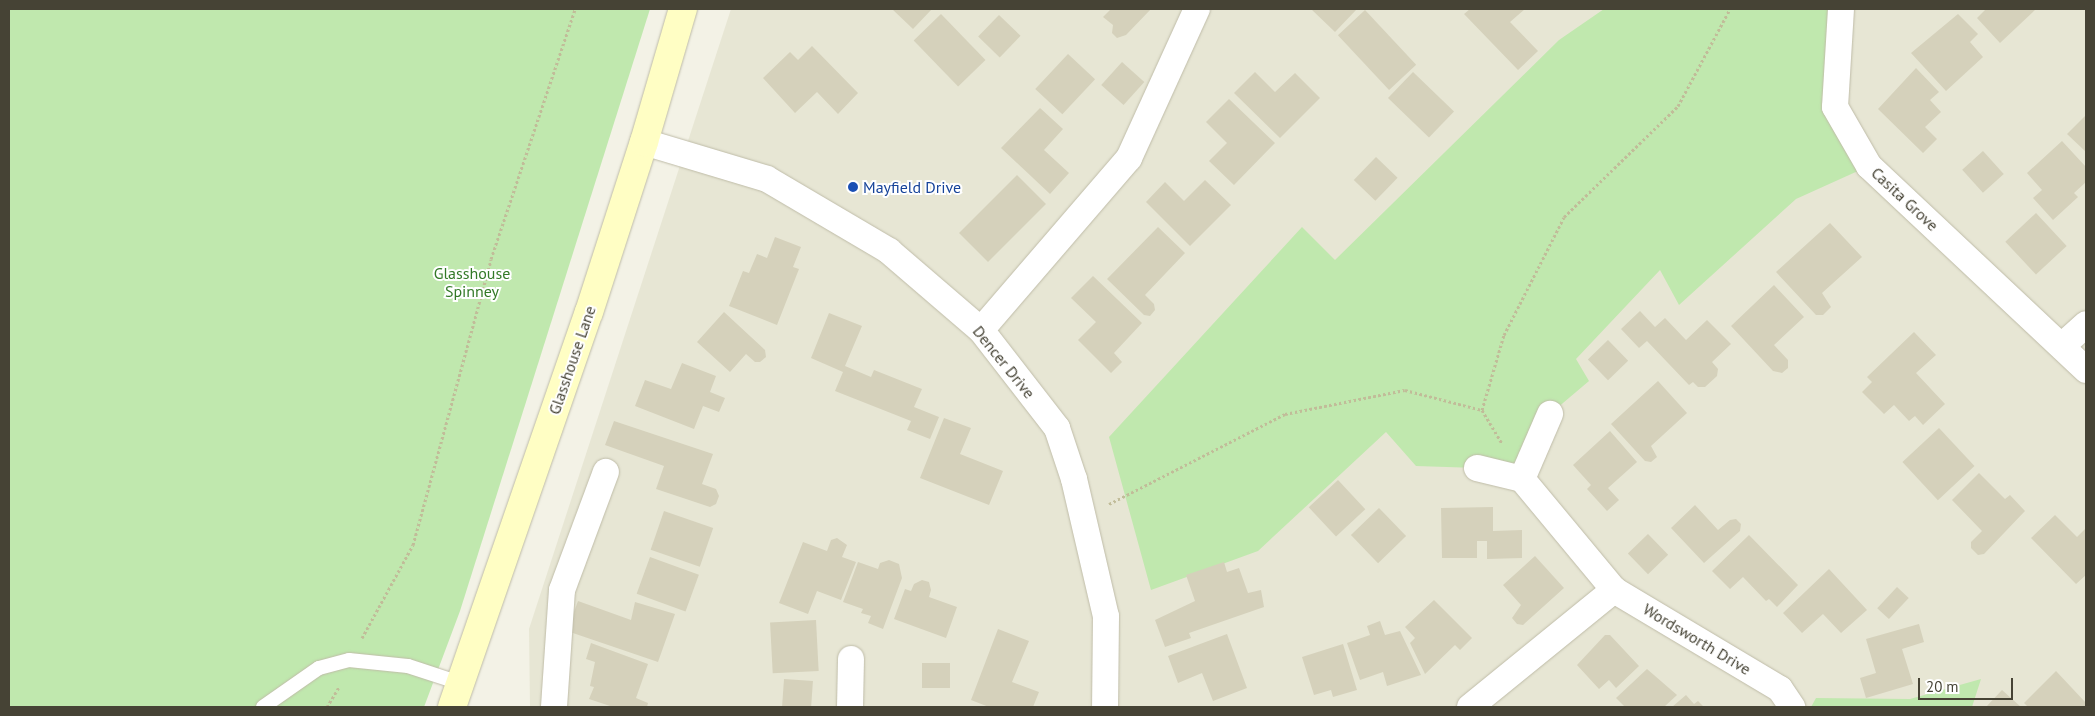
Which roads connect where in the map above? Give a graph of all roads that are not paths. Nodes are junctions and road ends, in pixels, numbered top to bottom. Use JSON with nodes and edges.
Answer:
{"nodes":[{"id":1,"x":683,"y":9,"type":"edge"},
{"id":2,"x":1197,"y":9,"type":"edge"},
{"id":3,"x":1841,"y":9,"type":"edge"},
{"id":4,"x":644,"y":142,"type":"junction"},
{"id":5,"x":2086,"y":324,"type":"edge"},
{"id":6,"x":981,"y":330,"type":"junction"},
{"id":7,"x":2063,"y":345,"type":"junction"},
{"id":8,"x":2086,"y":370,"type":"edge"},
{"id":9,"x":1550,"y":414,"type":"dead end"},
{"id":10,"x":1477,"y":468,"type":"dead end"},
{"id":11,"x":606,"y":472,"type":"dead end"},
{"id":12,"x":1522,"y":479,"type":"junction"},
{"id":13,"x":1614,"y":590,"type":"junction"},
{"id":14,"x":851,"y":659,"type":"dead end"},
{"id":15,"x":456,"y":695,"type":"edge"},
{"id":16,"x":1786,"y":698,"type":"edge"},
{"id":17,"x":263,"y":707,"type":"edge"},
{"id":18,"x":554,"y":707,"type":"edge"},
{"id":19,"x":850,"y":707,"type":"edge"},
{"id":20,"x":1106,"y":707,"type":"edge"},
{"id":21,"x":1470,"y":707,"type":"edge"}],
"edges":[{"from":1,"to":4,"type":"street","name":"Glasshouse Lane"},
{"from":2,"to":6,"type":"street"},
{"from":3,"to":7,"type":"street","name":"Casita Grove"},
{"from":4,"to":6,"type":"street","name":"Dencer Drive"},
{"from":4,"to":15,"type":"street","name":"Glasshouse Lane"},
{"from":5,"to":7,"type":"street"},
{"from":6,"to":20,"type":"street","name":"Dencer Drive"},
{"from":7,"to":8,"type":"street","name":"Casita Grove"},
{"from":9,"to":12,"type":"street"},
{"from":10,"to":12,"type":"street"},
{"from":11,"to":18,"type":"street"},
{"from":12,"to":13,"type":"street","name":"Wordsworth Drive"},
{"from":13,"to":16,"type":"street","name":"Wordsworth Drive"},
{"from":13,"to":21,"type":"street"},
{"from":14,"to":19,"type":"street"},
{"from":15,"to":17,"type":"lane"}]}
